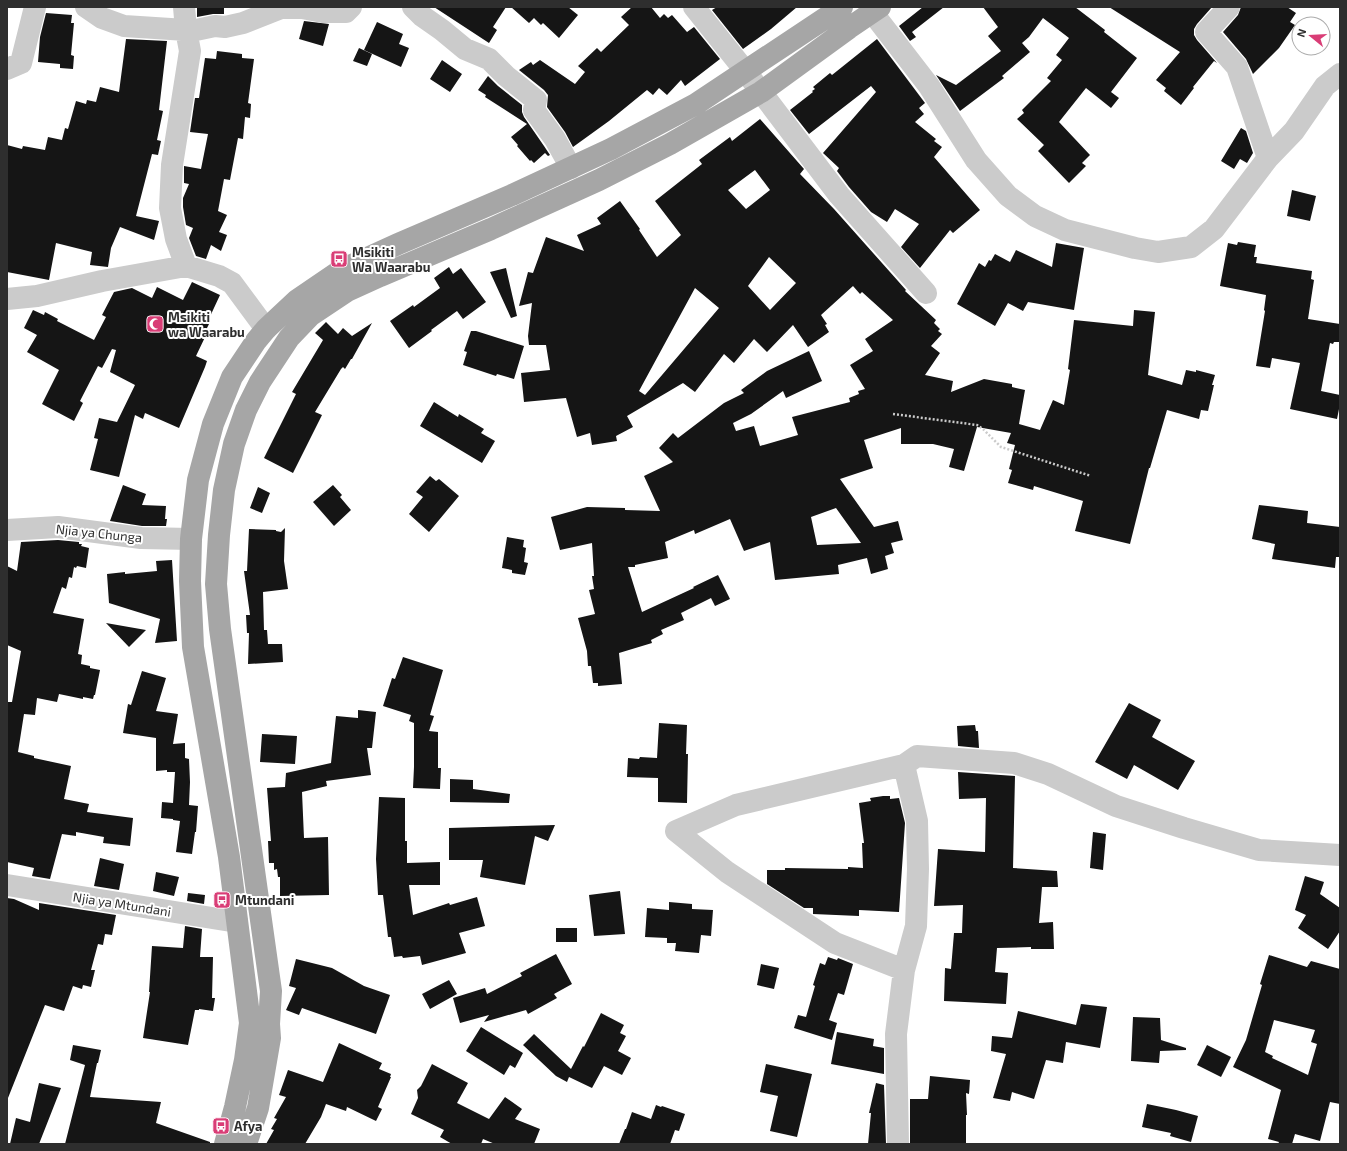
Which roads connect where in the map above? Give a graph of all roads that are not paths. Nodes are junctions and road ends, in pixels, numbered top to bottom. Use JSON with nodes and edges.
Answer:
{"nodes":[{"id":1,"x":35,"y":7,"type":"edge"},
{"id":2,"x":86,"y":7,"type":"edge"},
{"id":3,"x":184,"y":7,"type":"edge"},
{"id":4,"x":350,"y":7,"type":"edge"},
{"id":5,"x":413,"y":7,"type":"edge"},
{"id":6,"x":694,"y":7,"type":"edge"},
{"id":7,"x":842,"y":7,"type":"edge"},
{"id":8,"x":1229,"y":7,"type":"edge"},
{"id":9,"x":876,"y":10,"type":"edge"},
{"id":10,"x":186,"y":30,"type":"junction"},
{"id":11,"x":7,"y":69,"type":"edge"},
{"id":12,"x":746,"y":72,"type":"junction"},
{"id":13,"x":1340,"y":74,"type":"edge"},
{"id":14,"x":761,"y":92,"type":"junction"},
{"id":15,"x":1268,"y":158,"type":"junction"},
{"id":16,"x":571,"y":168,"type":"junction"},
{"id":17,"x":186,"y":266,"type":"junction"},
{"id":18,"x":926,"y":293,"type":"dead end"},
{"id":19,"x":7,"y":299,"type":"edge"},
{"id":20,"x":266,"y":329,"type":"junction"},
{"id":21,"x":7,"y":530,"type":"edge"},
{"id":22,"x":191,"y":539,"type":"junction"},
{"id":23,"x":904,"y":765,"type":"junction"},
{"id":24,"x":1340,"y":855,"type":"edge"},
{"id":25,"x":7,"y":885,"type":"edge"},
{"id":26,"x":237,"y":922,"type":"junction"},
{"id":27,"x":904,"y":970,"type":"junction"},
{"id":28,"x":225,"y":1144,"type":"edge"},
{"id":29,"x":246,"y":1144,"type":"edge"},
{"id":30,"x":898,"y":1144,"type":"edge"}],
"edges":[{"from":1,"to":11,"type":"street"},
{"from":2,"to":10,"type":"street"},
{"from":3,"to":10,"type":"street"},
{"from":4,"to":10,"type":"street"},
{"from":5,"to":16,"type":"street"},
{"from":6,"to":12,"type":"street"},
{"from":7,"to":12,"type":"main road"},
{"from":8,"to":15,"type":"street"},
{"from":9,"to":14,"type":"main road"},
{"from":9,"to":15,"type":"street"},
{"from":10,"to":17,"type":"street"},
{"from":12,"to":14,"type":"street"},
{"from":12,"to":16,"type":"main road"},
{"from":13,"to":15,"type":"street"},
{"from":14,"to":18,"type":"street"},
{"from":14,"to":29,"type":"main road"},
{"from":16,"to":20,"type":"main road"},
{"from":17,"to":19,"type":"street"},
{"from":17,"to":20,"type":"street"},
{"from":20,"to":22,"type":"main road"},
{"from":21,"to":22,"type":"street","name":"Njia ya Chunga"},
{"from":22,"to":26,"type":"main road"},
{"from":23,"to":24,"type":"street"},
{"from":23,"to":27,"type":"street"},
{"from":23,"to":27,"type":"street"},
{"from":25,"to":26,"type":"street","name":"Njia ya Mtundani"},
{"from":26,"to":28,"type":"main road"},
{"from":27,"to":30,"type":"street"}]}
